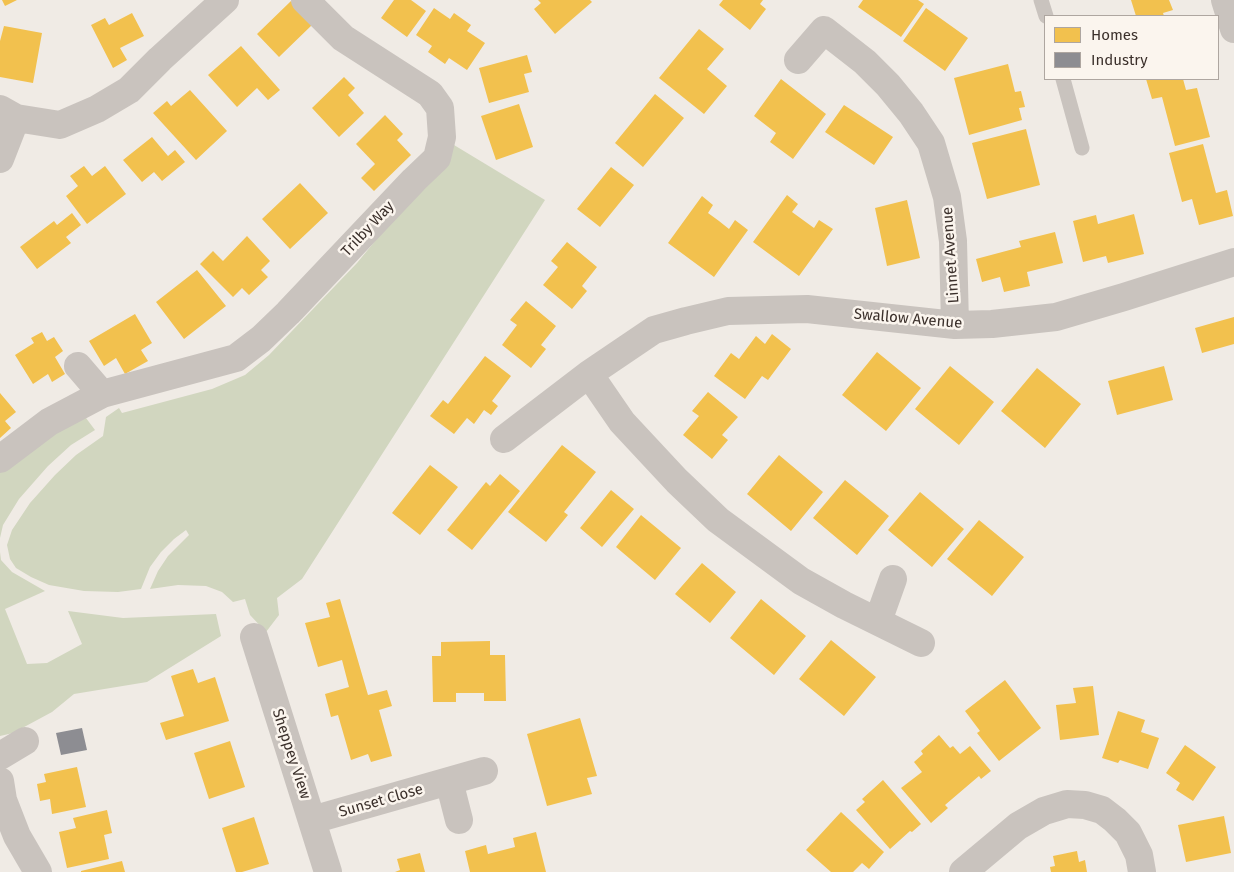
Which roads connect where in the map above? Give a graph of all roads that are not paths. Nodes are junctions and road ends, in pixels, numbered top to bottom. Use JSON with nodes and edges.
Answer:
{"nodes":[{"id":1,"x":225,"y":0,"type":"edge"},
{"id":2,"x":305,"y":0,"type":"edge"},
{"id":3,"x":1041,"y":0,"type":"edge"},
{"id":4,"x":1225,"y":0,"type":"edge"},
{"id":5,"x":1046,"y":15,"type":"edge"},
{"id":6,"x":1234,"y":29,"type":"edge"},
{"id":7,"x":798,"y":60,"type":"dead end"},
{"id":8,"x":1063,"y":80,"type":"edge"},
{"id":9,"x":8,"y":114,"type":"edge"},
{"id":10,"x":1082,"y":148,"type":"dead end"},
{"id":11,"x":0,"y":159,"type":"edge"},
{"id":12,"x":1234,"y":262,"type":"edge"},
{"id":13,"x":955,"y":325,"type":"junction"},
{"id":14,"x":78,"y":366,"type":"dead end"},
{"id":15,"x":590,"y":374,"type":"junction"},
{"id":16,"x":102,"y":394,"type":"junction"},
{"id":17,"x":504,"y":439,"type":"dead end"},
{"id":18,"x":0,"y":459,"type":"edge"},
{"id":19,"x":893,"y":579,"type":"dead end"},
{"id":20,"x":878,"y":621,"type":"junction"},
{"id":21,"x":254,"y":637,"type":"dead end"},
{"id":22,"x":921,"y":643,"type":"dead end"},
{"id":23,"x":25,"y":741,"type":"dead end"},
{"id":24,"x":0,"y":756,"type":"edge"},
{"id":25,"x":484,"y":771,"type":"dead end"},
{"id":26,"x":0,"y":780,"type":"edge"},
{"id":27,"x":449,"y":781,"type":"junction"},
{"id":28,"x":312,"y":820,"type":"junction"},
{"id":29,"x":459,"y":820,"type":"dead end"},
{"id":30,"x":38,"y":872,"type":"edge"},
{"id":31,"x":328,"y":872,"type":"edge"},
{"id":32,"x":963,"y":872,"type":"edge"},
{"id":33,"x":1142,"y":872,"type":"edge"}],
"edges":[{"from":1,"to":9,"type":"street"},
{"from":2,"to":16,"type":"street","name":"Trilby Way"},
{"from":3,"to":5,"type":"lane"},
{"from":4,"to":6,"type":"street"},
{"from":7,"to":13,"type":"street","name":"Linnet Avenue"},
{"from":8,"to":10,"type":"lane"},
{"from":9,"to":11,"type":"street"},
{"from":12,"to":13,"type":"street","name":"Swallow Avenue"},
{"from":13,"to":15,"type":"street","name":"Swallow Avenue"},
{"from":14,"to":16,"type":"street"},
{"from":15,"to":17,"type":"street","name":"Swallow Avenue"},
{"from":15,"to":20,"type":"street"},
{"from":16,"to":18,"type":"street","name":"Trilby Way"},
{"from":19,"to":20,"type":"street"},
{"from":20,"to":22,"type":"street"},
{"from":21,"to":28,"type":"street","name":"Sheppey View"},
{"from":23,"to":24,"type":"street"},
{"from":25,"to":27,"type":"street","name":"Sunset Close"},
{"from":26,"to":30,"type":"street"},
{"from":27,"to":28,"type":"street","name":"Sunset Close"},
{"from":27,"to":29,"type":"street"},
{"from":28,"to":31,"type":"street","name":"Sheppey View"},
{"from":32,"to":33,"type":"street"}]}
